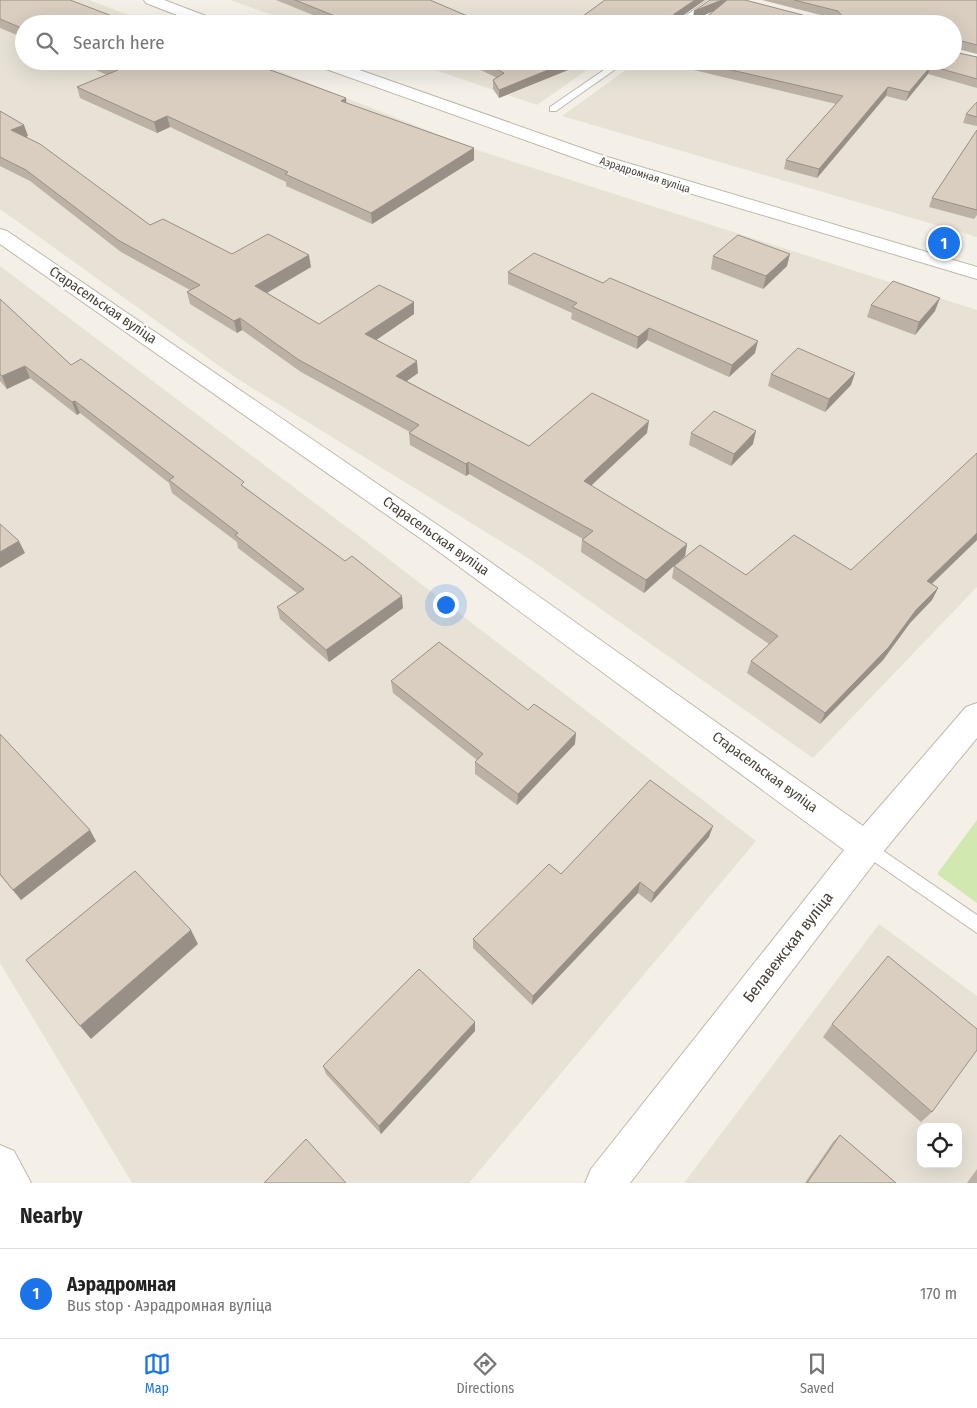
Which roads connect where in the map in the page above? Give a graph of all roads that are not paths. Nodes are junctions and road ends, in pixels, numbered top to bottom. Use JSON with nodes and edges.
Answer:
{"nodes":[{"id":1,"x":150,"y":0,"type":"edge"},
{"id":2,"x":713,"y":0,"type":"edge"},
{"id":3,"x":190,"y":15,"type":"edge"},
{"id":4,"x":691,"y":15,"type":"edge"},
{"id":5,"x":343,"y":70,"type":"edge"},
{"id":6,"x":610,"y":70,"type":"edge"},
{"id":7,"x":553,"y":109,"type":"dead end"},
{"id":8,"x":0,"y":235,"type":"edge"},
{"id":9,"x":977,"y":273,"type":"edge"},
{"id":10,"x":977,"y":716,"type":"edge"},
{"id":11,"x":866,"y":847,"type":"junction"},
{"id":12,"x":977,"y":926,"type":"edge"},
{"id":13,"x":0,"y":1165,"type":"edge"},
{"id":14,"x":11,"y":1183,"type":"edge"},
{"id":15,"x":605,"y":1183,"type":"edge"}],
"edges":[{"from":1,"to":3,"type":"street"},
{"from":2,"to":4,"type":"lane"},
{"from":5,"to":9,"type":"street","name":"Аэрадромная вуліца"},
{"from":6,"to":7,"type":"lane"},
{"from":8,"to":11,"type":"street","name":"Старасельская вуліца"},
{"from":10,"to":11,"type":"street","name":"Белавежская вуліца"},
{"from":11,"to":12,"type":"lane"},
{"from":11,"to":15,"type":"street","name":"Белавежская вуліца"},
{"from":13,"to":14,"type":"street"}]}
